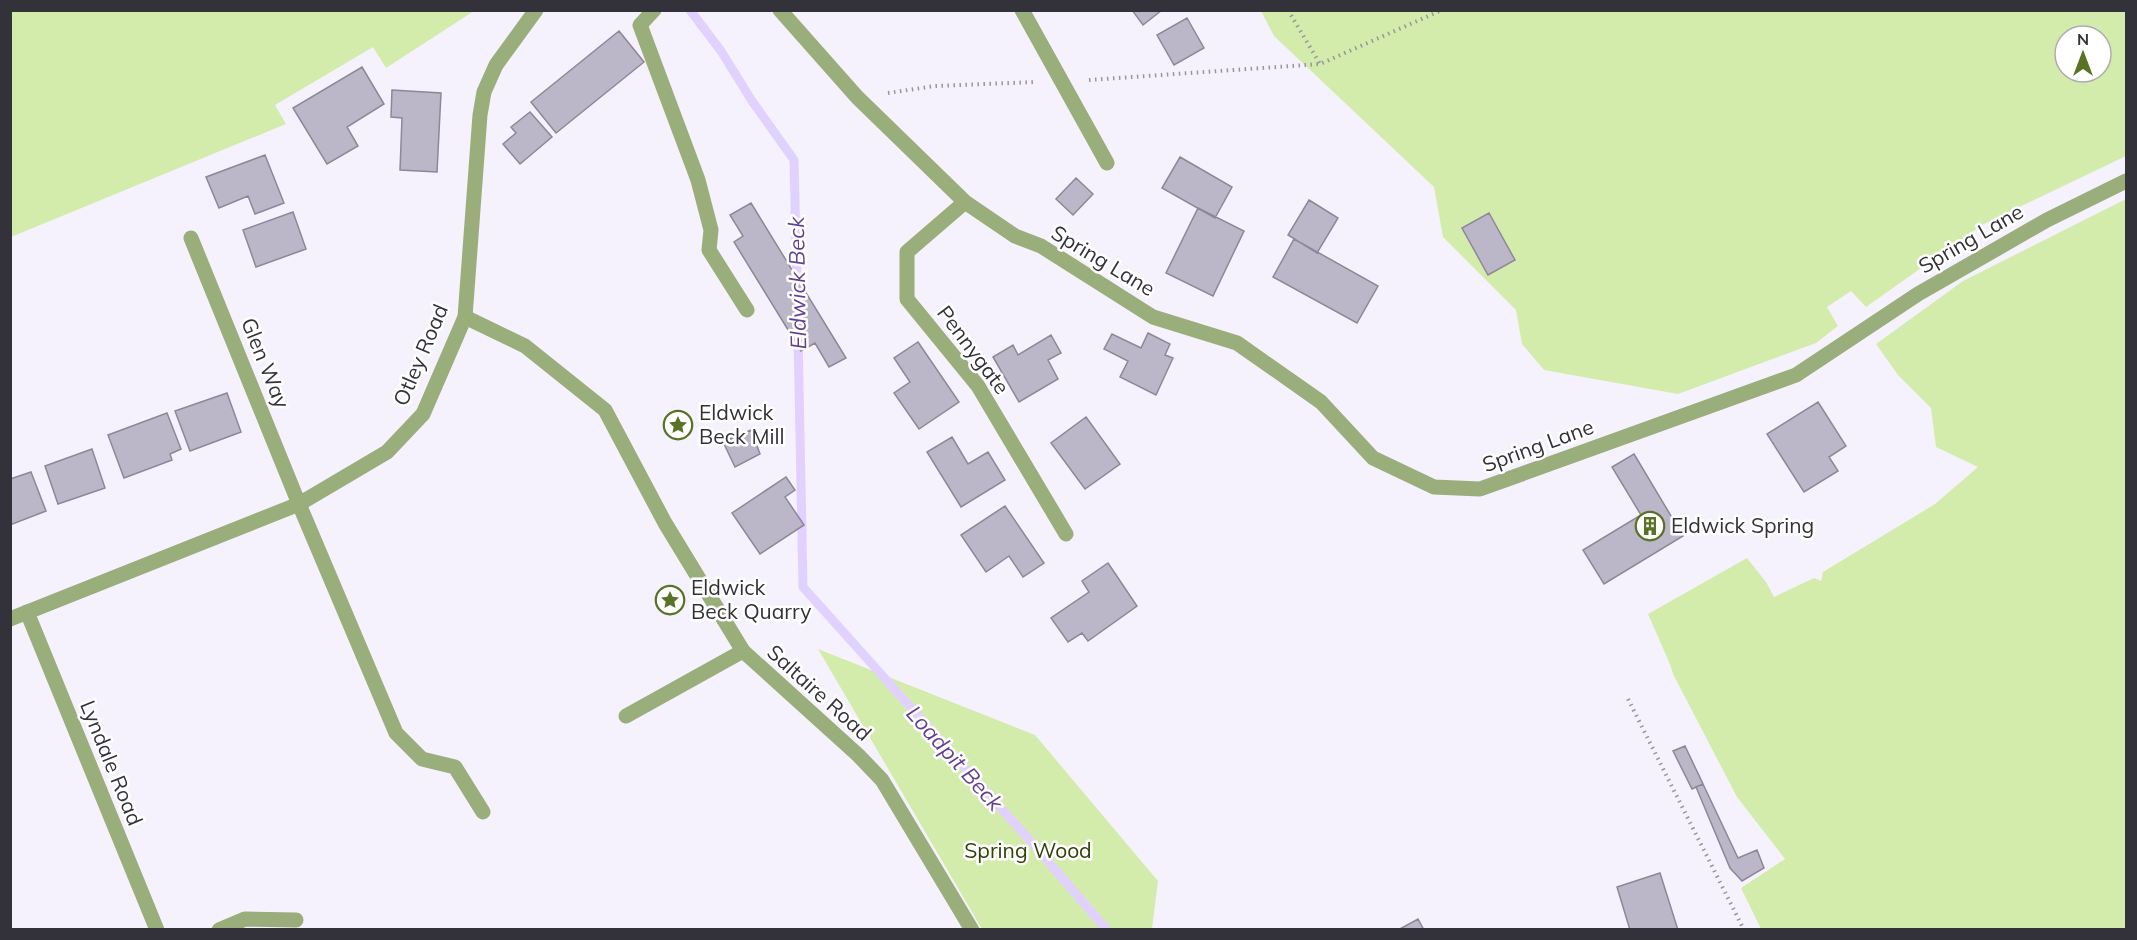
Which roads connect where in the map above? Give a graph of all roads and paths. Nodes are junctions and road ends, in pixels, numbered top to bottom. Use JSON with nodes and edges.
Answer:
{"nodes":[{"id":1,"x":536,"y":10,"type":"edge"},
{"id":2,"x":654,"y":10,"type":"edge"},
{"id":3,"x":780,"y":10,"type":"edge"},
{"id":4,"x":1022,"y":10,"type":"edge"},
{"id":5,"x":1288,"y":10,"type":"edge"},
{"id":6,"x":1442,"y":10,"type":"edge"},
{"id":7,"x":1107,"y":163,"type":"dead end"},
{"id":8,"x":2127,"y":181,"type":"edge"},
{"id":9,"x":965,"y":202,"type":"junction"},
{"id":10,"x":191,"y":238,"type":"dead end"},
{"id":11,"x":747,"y":310,"type":"dead end"},
{"id":12,"x":465,"y":317,"type":"junction"},
{"id":13,"x":299,"y":504,"type":"junction"},
{"id":14,"x":1066,"y":534,"type":"dead end"},
{"id":15,"x":27,"y":612,"type":"junction"},
{"id":16,"x":10,"y":619,"type":"edge"},
{"id":17,"x":743,"y":651,"type":"junction"},
{"id":18,"x":1628,"y":699,"type":"dead end"},
{"id":19,"x":626,"y":716,"type":"dead end"},
{"id":20,"x":483,"y":812,"type":"dead end"},
{"id":21,"x":296,"y":920,"type":"dead end"},
{"id":22,"x":157,"y":930,"type":"edge"},
{"id":23,"x":219,"y":930,"type":"edge"},
{"id":24,"x":972,"y":930,"type":"edge"},
{"id":25,"x":1744,"y":930,"type":"edge"}],
"edges":[{"from":1,"to":12,"type":"street","name":"Otley Road"},
{"from":2,"to":11,"type":"street"},
{"from":3,"to":9,"type":"street","name":"Spring Lane"},
{"from":4,"to":7,"type":"street"},
{"from":5,"to":6,"type":"path"},
{"from":8,"to":9,"type":"street","name":"Spring Lane"},
{"from":9,"to":14,"type":"street","name":"Pennygate"},
{"from":10,"to":13,"type":"street","name":"Glen Way"},
{"from":12,"to":13,"type":"street","name":"Otley Road"},
{"from":12,"to":17,"type":"street","name":"Saltaire Road"},
{"from":13,"to":15,"type":"street","name":"Otley Road"},
{"from":13,"to":20,"type":"street","name":"Glen Way"},
{"from":15,"to":16,"type":"street","name":"Otley Road"},
{"from":15,"to":22,"type":"street","name":"Lyndale Road"},
{"from":17,"to":19,"type":"street"},
{"from":17,"to":24,"type":"street","name":"Saltaire Road"},
{"from":18,"to":25,"type":"path"},
{"from":21,"to":23,"type":"street"}]}
